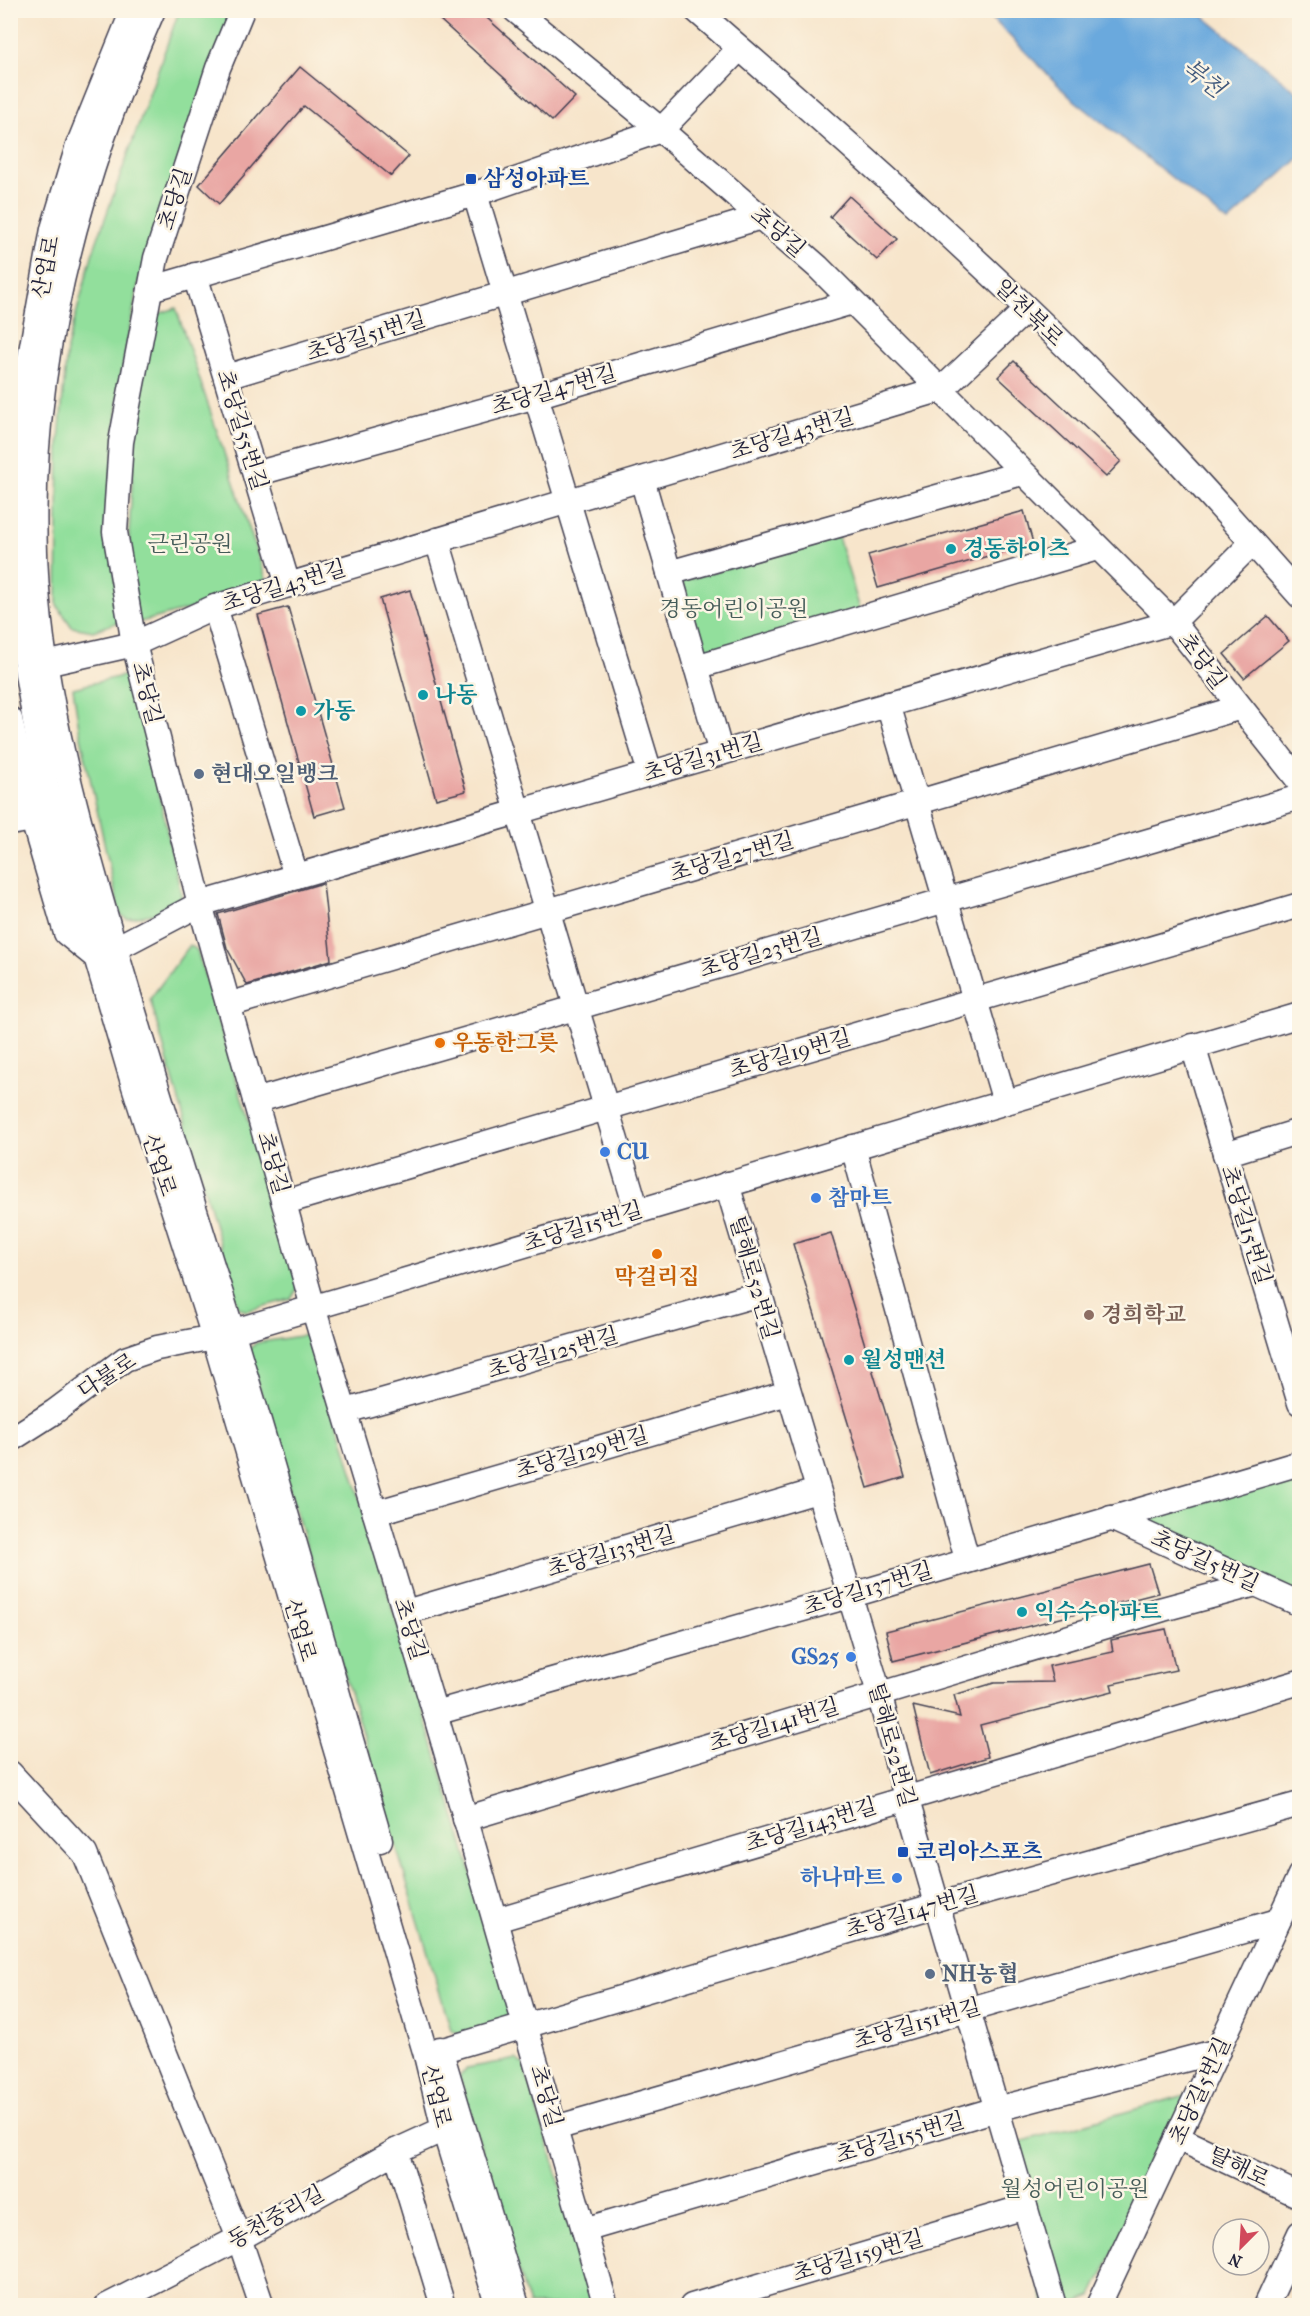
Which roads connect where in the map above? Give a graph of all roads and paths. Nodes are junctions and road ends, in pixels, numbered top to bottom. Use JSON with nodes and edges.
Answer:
{"nodes":[{"id":1,"x":134,"y":10,"type":"edge"},
{"id":2,"x":153,"y":10,"type":"edge"},
{"id":3,"x":242,"y":10,"type":"edge"},
{"id":4,"x":515,"y":10,"type":"edge"},
{"id":5,"x":696,"y":10,"type":"edge"},
{"id":6,"x":739,"y":49,"type":"junction"},
{"id":7,"x":661,"y":129,"type":"junction"},
{"id":8,"x":476,"y":194,"type":"junction"},
{"id":9,"x":761,"y":218,"type":"junction"},
{"id":10,"x":195,"y":275,"type":"junction"},
{"id":11,"x":150,"y":289,"type":"junction"},
{"id":12,"x":505,"y":294,"type":"junction"},
{"id":13,"x":852,"y":302,"type":"junction"},
{"id":14,"x":1026,"y":309,"type":"junction"},
{"id":15,"x":31,"y":345,"type":"junction"},
{"id":16,"x":10,"y":375,"type":"edge"},
{"id":17,"x":226,"y":378,"type":"junction"},
{"id":18,"x":942,"y":390,"type":"junction"},
{"id":19,"x":536,"y":396,"type":"junction"},
{"id":20,"x":1022,"y":473,"type":"junction"},
{"id":21,"x":255,"y":474,"type":"junction"},
{"id":22,"x":642,"y":479,"type":"junction"},
{"id":23,"x":568,"y":501,"type":"junction"},
{"id":24,"x":437,"y":540,"type":"junction"},
{"id":25,"x":1252,"y":543,"type":"junction"},
{"id":26,"x":1097,"y":548,"type":"junction"},
{"id":27,"x":669,"y":573,"type":"junction"},
{"id":28,"x":288,"y":585,"type":"junction"},
{"id":29,"x":1299,"y":596,"type":"edge"},
{"id":30,"x":215,"y":607,"type":"junction"},
{"id":31,"x":1173,"y":622,"type":"junction"},
{"id":32,"x":134,"y":644,"type":"junction"},
{"id":33,"x":27,"y":666,"type":"edge"},
{"id":34,"x":696,"y":667,"type":"junction"},
{"id":35,"x":888,"y":704,"type":"junction"},
{"id":36,"x":1239,"y":708,"type":"junction"},
{"id":37,"x":10,"y":719,"type":"edge"},
{"id":38,"x":721,"y":753,"type":"junction"},
{"id":39,"x":650,"y":773,"type":"junction"},
{"id":40,"x":1299,"y":782,"type":"edge"},
{"id":41,"x":1299,"y":797,"type":"edge"},
{"id":42,"x":917,"y":802,"type":"junction"},
{"id":43,"x":518,"y":812,"type":"junction"},
{"id":44,"x":22,"y":818,"type":"edge"},
{"id":45,"x":296,"y":876,"type":"junction"},
{"id":46,"x":946,"y":900,"type":"junction"},
{"id":47,"x":200,"y":904,"type":"junction"},
{"id":48,"x":1299,"y":905,"type":"edge"},
{"id":49,"x":548,"y":911,"type":"junction"},
{"id":50,"x":106,"y":953,"type":"junction"},
{"id":51,"x":974,"y":1000,"type":"junction"},
{"id":52,"x":228,"y":1005,"type":"junction"},
{"id":53,"x":576,"y":1007,"type":"junction"},
{"id":54,"x":1299,"y":1015,"type":"edge"},
{"id":55,"x":1193,"y":1046,"type":"junction"},
{"id":56,"x":255,"y":1101,"type":"junction"},
{"id":57,"x":1005,"y":1102,"type":"junction"},
{"id":58,"x":606,"y":1108,"type":"junction"},
{"id":59,"x":1299,"y":1131,"type":"edge"},
{"id":60,"x":853,"y":1147,"type":"junction"},
{"id":61,"x":1225,"y":1154,"type":"junction"},
{"id":62,"x":727,"y":1184,"type":"junction"},
{"id":63,"x":285,"y":1202,"type":"junction"},
{"id":64,"x":637,"y":1211,"type":"junction"},
{"id":65,"x":759,"y":1294,"type":"junction"},
{"id":66,"x":313,"y":1307,"type":"junction"},
{"id":67,"x":223,"y":1334,"type":"junction"},
{"id":68,"x":1293,"y":1360,"type":"edge"},
{"id":69,"x":788,"y":1393,"type":"junction"},
{"id":70,"x":1299,"y":1403,"type":"edge"},
{"id":71,"x":346,"y":1411,"type":"junction"},
{"id":72,"x":10,"y":1440,"type":"edge"},
{"id":73,"x":1299,"y":1463,"type":"edge"},
{"id":74,"x":817,"y":1491,"type":"junction"},
{"id":75,"x":375,"y":1513,"type":"junction"},
{"id":76,"x":1111,"y":1518,"type":"junction"},
{"id":77,"x":967,"y":1559,"type":"junction"},
{"id":78,"x":1256,"y":1584,"type":"junction"},
{"id":79,"x":849,"y":1596,"type":"junction"},
{"id":80,"x":1299,"y":1604,"type":"edge"},
{"id":81,"x":406,"y":1612,"type":"junction"},
{"id":82,"x":1299,"y":1682,"type":"edge"},
{"id":83,"x":879,"y":1693,"type":"junction"},
{"id":84,"x":435,"y":1713,"type":"junction"},
{"id":85,"x":10,"y":1773,"type":"edge"},
{"id":86,"x":906,"y":1797,"type":"junction"},
{"id":87,"x":1299,"y":1804,"type":"edge"},
{"id":88,"x":465,"y":1819,"type":"junction"},
{"id":89,"x":1299,"y":1875,"type":"edge"},
{"id":90,"x":937,"y":1905,"type":"junction"},
{"id":91,"x":496,"y":1920,"type":"junction"},
{"id":92,"x":1278,"y":1921,"type":"junction"},
{"id":93,"x":968,"y":2010,"type":"junction"},
{"id":94,"x":526,"y":2024,"type":"junction"},
{"id":95,"x":1218,"y":2051,"type":"junction"},
{"id":96,"x":433,"y":2053,"type":"junction"},
{"id":97,"x":997,"y":2109,"type":"junction"},
{"id":98,"x":555,"y":2128,"type":"junction"},
{"id":99,"x":444,"y":2129,"type":"junction"},
{"id":100,"x":1178,"y":2138,"type":"junction"},
{"id":101,"x":396,"y":2151,"type":"junction"},
{"id":102,"x":1299,"y":2196,"type":"edge"},
{"id":103,"x":1025,"y":2207,"type":"junction"},
{"id":104,"x":584,"y":2230,"type":"junction"},
{"id":105,"x":1299,"y":2233,"type":"edge"},
{"id":106,"x":239,"y":2238,"type":"junction"},
{"id":107,"x":107,"y":2306,"type":"edge"},
{"id":108,"x":262,"y":2306,"type":"edge"},
{"id":109,"x":443,"y":2306,"type":"edge"},
{"id":110,"x":498,"y":2306,"type":"edge"},
{"id":111,"x":517,"y":2306,"type":"edge"},
{"id":112,"x":606,"y":2306,"type":"edge"},
{"id":113,"x":692,"y":2306,"type":"edge"},
{"id":114,"x":1054,"y":2306,"type":"edge"},
{"id":115,"x":1098,"y":2306,"type":"edge"},
{"id":116,"x":1266,"y":2306,"type":"edge"}],
"edges":[{"from":1,"to":15,"type":"street","name":"산업로"},
{"from":2,"to":33,"type":"street","name":"산업로"},
{"from":3,"to":11,"type":"street","name":"초당길"},
{"from":4,"to":7,"type":"street","name":"초당길"},
{"from":5,"to":6,"type":"street","name":"알천북로"},
{"from":6,"to":7,"type":"street"},
{"from":6,"to":14,"type":"street","name":"알천북로"},
{"from":7,"to":8,"type":"street"},
{"from":7,"to":9,"type":"street","name":"초당길"},
{"from":8,"to":10,"type":"street"},
{"from":8,"to":12,"type":"street"},
{"from":9,"to":12,"type":"street","name":"초당길51번길"},
{"from":9,"to":13,"type":"street","name":"초당길"},
{"from":10,"to":11,"type":"street"},
{"from":10,"to":17,"type":"street","name":"초당길55번길"},
{"from":11,"to":32,"type":"street","name":"초당길"},
{"from":12,"to":17,"type":"street","name":"초당길51번길"},
{"from":12,"to":19,"type":"street"},
{"from":13,"to":18,"type":"street","name":"초당길"},
{"from":13,"to":19,"type":"street","name":"초당길47번길"},
{"from":14,"to":18,"type":"street"},
{"from":14,"to":25,"type":"street","name":"알천북로"},
{"from":15,"to":16,"type":"street"},
{"from":15,"to":33,"type":"street","name":"산업로"},
{"from":17,"to":21,"type":"street","name":"초당길55번길"},
{"from":18,"to":20,"type":"street","name":"초당길"},
{"from":18,"to":22,"type":"street","name":"초당길43번길"},
{"from":19,"to":21,"type":"street","name":"초당길47번길"},
{"from":19,"to":23,"type":"street"},
{"from":20,"to":26,"type":"street","name":"초당길"},
{"from":20,"to":27,"type":"street"},
{"from":21,"to":28,"type":"street","name":"초당길55번길"},
{"from":22,"to":23,"type":"street","name":"초당길43번길"},
{"from":22,"to":27,"type":"street"},
{"from":23,"to":24,"type":"street","name":"초당길43번길"},
{"from":23,"to":39,"type":"street"},
{"from":24,"to":28,"type":"street","name":"초당길43번길"},
{"from":24,"to":43,"type":"street"},
{"from":25,"to":29,"type":"street","name":"알천북로"},
{"from":25,"to":31,"type":"street"},
{"from":26,"to":31,"type":"street","name":"초당길"},
{"from":26,"to":34,"type":"street"},
{"from":27,"to":34,"type":"street"},
{"from":28,"to":30,"type":"street","name":"초당길43번길"},
{"from":30,"to":32,"type":"street","name":"초당길43번길"},
{"from":30,"to":45,"type":"street"},
{"from":31,"to":35,"type":"street","name":"초당길31번길"},
{"from":31,"to":36,"type":"street","name":"초당길"},
{"from":32,"to":33,"type":"street","name":"초당길43번길"},
{"from":32,"to":47,"type":"street","name":"초당길"},
{"from":33,"to":50,"type":"street","name":"산업로"},
{"from":34,"to":38,"type":"street"},
{"from":35,"to":38,"type":"street","name":"초당길31번길"},
{"from":35,"to":42,"type":"street"},
{"from":36,"to":40,"type":"street","name":"초당길"},
{"from":36,"to":42,"type":"street","name":"초당길27번길"},
{"from":37,"to":44,"type":"street"},
{"from":38,"to":39,"type":"street","name":"초당길31번길"},
{"from":39,"to":43,"type":"street","name":"초당길31번길"},
{"from":41,"to":46,"type":"street","name":"초당길23번길"},
{"from":42,"to":46,"type":"street"},
{"from":42,"to":49,"type":"street","name":"초당길27번길"},
{"from":43,"to":45,"type":"street","name":"초당길31번길"},
{"from":43,"to":49,"type":"street"},
{"from":44,"to":50,"type":"street"},
{"from":45,"to":47,"type":"street","name":"초당길31번길"},
{"from":46,"to":51,"type":"street"},
{"from":46,"to":53,"type":"street","name":"초당길23번길"},
{"from":47,"to":50,"type":"street","name":"초당길31번길"},
{"from":47,"to":52,"type":"street","name":"초당길"},
{"from":48,"to":51,"type":"street","name":"초당길19번길"},
{"from":49,"to":52,"type":"street","name":"초당길27번길"},
{"from":49,"to":53,"type":"street"},
{"from":50,"to":67,"type":"street","name":"산업로"},
{"from":51,"to":57,"type":"street"},
{"from":51,"to":58,"type":"street","name":"초당길19번길"},
{"from":52,"to":56,"type":"street","name":"초당길"},
{"from":53,"to":56,"type":"street","name":"초당길23번길"},
{"from":53,"to":58,"type":"street"},
{"from":54,"to":55,"type":"street","name":"초당길15번길"},
{"from":55,"to":57,"type":"street","name":"초당길15번길"},
{"from":55,"to":61,"type":"street","name":"초당길15번길"},
{"from":56,"to":63,"type":"street","name":"초당길"},
{"from":57,"to":60,"type":"street","name":"초당길15번길"},
{"from":58,"to":63,"type":"street","name":"초당길19번길"},
{"from":58,"to":64,"type":"street"},
{"from":59,"to":61,"type":"street"},
{"from":60,"to":62,"type":"street","name":"초당길15번길"},
{"from":60,"to":77,"type":"street"},
{"from":61,"to":68,"type":"street","name":"초당길15번길"},
{"from":62,"to":64,"type":"street","name":"초당길15번길"},
{"from":62,"to":65,"type":"street","name":"탈해로52번길"},
{"from":63,"to":66,"type":"street","name":"초당길"},
{"from":64,"to":66,"type":"street","name":"초당길15번길"},
{"from":65,"to":69,"type":"street","name":"탈해로52번길"},
{"from":65,"to":71,"type":"street","name":"초당길125번길"},
{"from":66,"to":67,"type":"street","name":"초당길15번길"},
{"from":66,"to":71,"type":"street","name":"초당길"},
{"from":67,"to":72,"type":"street","name":"다불로"},
{"from":67,"to":96,"type":"street","name":"산업로"},
{"from":68,"to":70,"type":"street","name":"초당길15번길"},
{"from":69,"to":74,"type":"street","name":"탈해로52번길"},
{"from":69,"to":75,"type":"street","name":"초당길129번길"},
{"from":71,"to":75,"type":"street","name":"초당길"},
{"from":73,"to":76,"type":"street","name":"초당길137번길"},
{"from":74,"to":79,"type":"street","name":"탈해로52번길"},
{"from":74,"to":81,"type":"street","name":"초당길133번길"},
{"from":75,"to":81,"type":"street","name":"초당길"},
{"from":76,"to":77,"type":"street","name":"초당길137번길"},
{"from":76,"to":78,"type":"street","name":"초당길5번길"},
{"from":77,"to":79,"type":"street","name":"초당길137번길"},
{"from":78,"to":80,"type":"street","name":"초당길5번길"},
{"from":78,"to":83,"type":"street","name":"초당길141번길"},
{"from":79,"to":83,"type":"street","name":"탈해로52번길"},
{"from":79,"to":84,"type":"street","name":"초당길137번길"},
{"from":81,"to":84,"type":"street","name":"초당길"},
{"from":82,"to":86,"type":"street","name":"초당길143번길"},
{"from":83,"to":86,"type":"street","name":"탈해로52번길"},
{"from":83,"to":88,"type":"street","name":"초당길141번길"},
{"from":84,"to":88,"type":"street","name":"초당길"},
{"from":85,"to":106,"type":"street"},
{"from":86,"to":90,"type":"street","name":"탈해로52번길"},
{"from":86,"to":91,"type":"street","name":"초당길143번길"},
{"from":87,"to":90,"type":"street","name":"초당길147번길"},
{"from":88,"to":91,"type":"street","name":"초당길"},
{"from":89,"to":92,"type":"street","name":"초당길5번길"},
{"from":90,"to":93,"type":"street","name":"탈해로52번길"},
{"from":90,"to":94,"type":"street","name":"초당길147번길"},
{"from":91,"to":94,"type":"street","name":"초당길"},
{"from":92,"to":93,"type":"street","name":"초당길151번길"},
{"from":92,"to":95,"type":"street","name":"초당길5번길"},
{"from":93,"to":97,"type":"street","name":"탈해로52번길"},
{"from":93,"to":98,"type":"street","name":"초당길151번길"},
{"from":94,"to":96,"type":"street","name":"초당길147번길"},
{"from":94,"to":98,"type":"street","name":"초당길"},
{"from":95,"to":97,"type":"street","name":"초당길155번길"},
{"from":95,"to":100,"type":"street","name":"초당길5번길"},
{"from":96,"to":99,"type":"street","name":"산업로"},
{"from":96,"to":111,"type":"street","name":"산업로"},
{"from":97,"to":103,"type":"street","name":"탈해로52번길"},
{"from":97,"to":104,"type":"street","name":"초당길155번길"},
{"from":98,"to":104,"type":"street","name":"초당길"},
{"from":99,"to":101,"type":"street","name":"동천중리길"},
{"from":99,"to":110,"type":"street","name":"산업로"},
{"from":100,"to":102,"type":"street","name":"탈해로"},
{"from":100,"to":115,"type":"street","name":"초당길5번길"},
{"from":101,"to":106,"type":"street","name":"동천중리길"},
{"from":101,"to":109,"type":"street"},
{"from":103,"to":113,"type":"street","name":"초당길159번길"},
{"from":103,"to":114,"type":"street","name":"탈해로52번길"},
{"from":104,"to":112,"type":"street","name":"초당길"},
{"from":105,"to":116,"type":"street"},
{"from":106,"to":107,"type":"street","name":"동천중리길"},
{"from":106,"to":108,"type":"street"}]}
